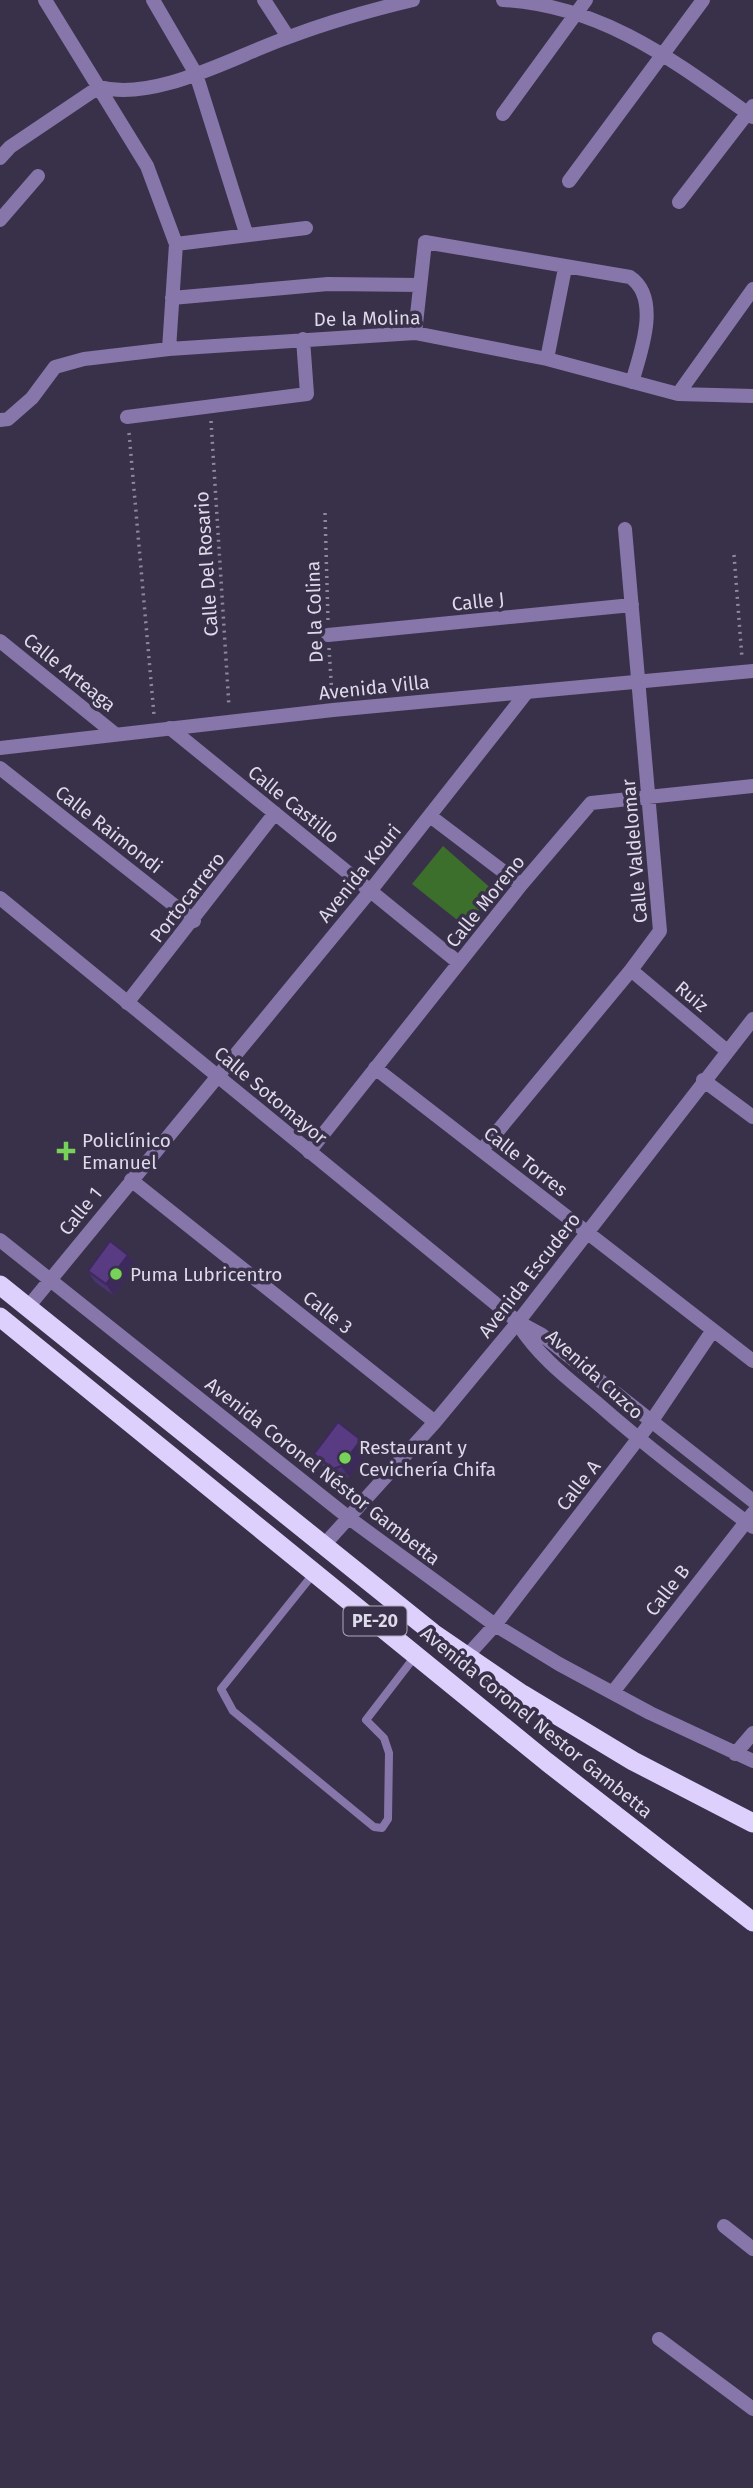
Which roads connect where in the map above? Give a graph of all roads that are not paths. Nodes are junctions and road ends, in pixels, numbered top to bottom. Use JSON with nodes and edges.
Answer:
{"nodes":[{"id":1,"x":45,"y":0,"type":"edge"},
{"id":2,"x":153,"y":0,"type":"edge"},
{"id":3,"x":264,"y":0,"type":"edge"},
{"id":4,"x":413,"y":0,"type":"edge"},
{"id":5,"x":503,"y":0,"type":"edge"},
{"id":6,"x":703,"y":0,"type":"edge"},
{"id":7,"x":581,"y":6,"type":"edge"},
{"id":8,"x":288,"y":37,"type":"junction"},
{"id":9,"x":664,"y":56,"type":"junction"},
{"id":10,"x":195,"y":74,"type":"junction"},
{"id":11,"x":99,"y":87,"type":"junction"},
{"id":12,"x":751,"y":112,"type":"edge"},
{"id":13,"x":503,"y":114,"type":"dead end"},
{"id":14,"x":0,"y":158,"type":"edge"},
{"id":15,"x":38,"y":176,"type":"dead end"},
{"id":16,"x":569,"y":181,"type":"dead end"},
{"id":17,"x":679,"y":202,"type":"dead end"},
{"id":18,"x":0,"y":220,"type":"edge"},
{"id":19,"x":306,"y":228,"type":"dead end"},
{"id":20,"x":246,"y":233,"type":"junction"},
{"id":21,"x":176,"y":244,"type":"junction"},
{"id":22,"x":565,"y":268,"type":"junction"},
{"id":23,"x":420,"y":285,"type":"junction"},
{"id":24,"x":753,"y":289,"type":"edge"},
{"id":25,"x":172,"y":298,"type":"junction"},
{"id":26,"x":415,"y":333,"type":"junction"},
{"id":27,"x":303,"y":339,"type":"junction"},
{"id":28,"x":169,"y":349,"type":"junction"},
{"id":29,"x":548,"y":359,"type":"junction"},
{"id":30,"x":632,"y":382,"type":"junction"},
{"id":31,"x":678,"y":394,"type":"junction"},
{"id":32,"x":753,"y":396,"type":"edge"},
{"id":33,"x":127,"y":417,"type":"road end"},
{"id":34,"x":0,"y":420,"type":"edge"},
{"id":35,"x":625,"y":528,"type":"dead end"},
{"id":36,"x":632,"y":605,"type":"junction"},
{"id":37,"x":328,"y":635,"type":"road end"},
{"id":38,"x":0,"y":641,"type":"edge"},
{"id":39,"x":748,"y":671,"type":"edge"},
{"id":40,"x":639,"y":681,"type":"junction"},
{"id":41,"x":527,"y":692,"type":"junction"},
{"id":42,"x":170,"y":727,"type":"junction"},
{"id":43,"x":115,"y":734,"type":"junction"},
{"id":44,"x":0,"y":748,"type":"edge"},
{"id":45,"x":0,"y":768,"type":"edge"},
{"id":46,"x":753,"y":786,"type":"edge"},
{"id":47,"x":649,"y":796,"type":"junction"},
{"id":48,"x":275,"y":813,"type":"junction"},
{"id":49,"x":430,"y":816,"type":"junction"},
{"id":50,"x":521,"y":885,"type":"junction"},
{"id":51,"x":371,"y":890,"type":"junction"},
{"id":52,"x":0,"y":898,"type":"edge"},
{"id":53,"x":194,"y":920,"type":"junction"},
{"id":54,"x":459,"y":963,"type":"junction"},
{"id":55,"x":631,"y":970,"type":"junction"},
{"id":56,"x":127,"y":1003,"type":"junction"},
{"id":57,"x":753,"y":1019,"type":"edge"},
{"id":58,"x":727,"y":1051,"type":"junction"},
{"id":59,"x":375,"y":1068,"type":"junction"},
{"id":60,"x":218,"y":1076,"type":"junction"},
{"id":61,"x":703,"y":1080,"type":"junction"},
{"id":62,"x":753,"y":1116,"type":"edge"},
{"id":63,"x":482,"y":1150,"type":"junction"},
{"id":64,"x":309,"y":1152,"type":"junction"},
{"id":65,"x":131,"y":1180,"type":"junction"},
{"id":66,"x":587,"y":1234,"type":"junction"},
{"id":67,"x":0,"y":1240,"type":"edge"},
{"id":68,"x":49,"y":1279,"type":"junction"},
{"id":69,"x":0,"y":1285,"type":"edge"},
{"id":70,"x":28,"y":1307,"type":"junction"},
{"id":71,"x":0,"y":1317,"type":"edge"},
{"id":72,"x":518,"y":1322,"type":"junction"},
{"id":73,"x":713,"y":1330,"type":"junction"},
{"id":74,"x":753,"y":1362,"type":"edge"},
{"id":75,"x":435,"y":1422,"type":"junction"},
{"id":76,"x":651,"y":1422,"type":"junction"},
{"id":77,"x":638,"y":1439,"type":"junction"},
{"id":78,"x":753,"y":1501,"type":"edge"},
{"id":79,"x":349,"y":1518,"type":"junction"},
{"id":80,"x":751,"y":1520,"type":"edge"},
{"id":81,"x":323,"y":1546,"type":"junction"},
{"id":82,"x":315,"y":1572,"type":"junction"},
{"id":83,"x":495,"y":1625,"type":"junction"},
{"id":84,"x":416,"y":1655,"type":"junction"},
{"id":85,"x":466,"y":1657,"type":"junction"},
{"id":86,"x":612,"y":1692,"type":"junction"},
{"id":87,"x":753,"y":1732,"type":"edge"},
{"id":88,"x":735,"y":1754,"type":"junction"},
{"id":89,"x":753,"y":1761,"type":"edge"},
{"id":90,"x":753,"y":1823,"type":"edge"},
{"id":91,"x":753,"y":1922,"type":"edge"},
{"id":92,"x":724,"y":2226,"type":"dead end"},
{"id":93,"x":753,"y":2249,"type":"edge"},
{"id":94,"x":659,"y":2339,"type":"dead end"},
{"id":95,"x":753,"y":2409,"type":"edge"}],
"edges":[{"from":1,"to":11,"type":"street"},
{"from":2,"to":10,"type":"street"},
{"from":3,"to":8,"type":"street"},
{"from":4,"to":8,"type":"street"},
{"from":5,"to":7,"type":"street"},
{"from":6,"to":9,"type":"street"},
{"from":7,"to":9,"type":"street"},
{"from":7,"to":13,"type":"street"},
{"from":8,"to":10,"type":"street"},
{"from":9,"to":12,"type":"street"},
{"from":9,"to":16,"type":"street"},
{"from":10,"to":11,"type":"street"},
{"from":10,"to":20,"type":"street"},
{"from":11,"to":14,"type":"street"},
{"from":11,"to":21,"type":"street"},
{"from":12,"to":17,"type":"street"},
{"from":15,"to":18,"type":"street"},
{"from":19,"to":20,"type":"street"},
{"from":20,"to":21,"type":"street"},
{"from":21,"to":25,"type":"street"},
{"from":22,"to":23,"type":"street"},
{"from":22,"to":29,"type":"street"},
{"from":22,"to":30,"type":"street"},
{"from":23,"to":25,"type":"street"},
{"from":23,"to":26,"type":"street"},
{"from":24,"to":31,"type":"street"},
{"from":25,"to":28,"type":"street"},
{"from":26,"to":27,"type":"street","name":"De la Molina"},
{"from":26,"to":29,"type":"street","name":"De la Molina"},
{"from":27,"to":28,"type":"street","name":"De la Molina"},
{"from":27,"to":33,"type":"street"},
{"from":28,"to":34,"type":"street","name":"De la Molina"},
{"from":29,"to":30,"type":"street","name":"De la Molina"},
{"from":30,"to":31,"type":"street","name":"De la Molina"},
{"from":31,"to":32,"type":"street","name":"De la Molina"},
{"from":35,"to":36,"type":"street","name":"Calle Valdelomar"},
{"from":36,"to":37,"type":"street","name":"Calle J"},
{"from":36,"to":40,"type":"street","name":"Calle Valdelomar"},
{"from":38,"to":43,"type":"street","name":"Calle Arteaga"},
{"from":39,"to":40,"type":"street","name":"Avenida Villa"},
{"from":40,"to":41,"type":"street","name":"Avenida Villa"},
{"from":40,"to":47,"type":"street","name":"Calle Valdelomar"},
{"from":41,"to":42,"type":"street","name":"Avenida Villa"},
{"from":41,"to":49,"type":"street","name":"Avenida Kouri"},
{"from":42,"to":43,"type":"street","name":"Avenida Villa"},
{"from":42,"to":48,"type":"street","name":"Calle Castillo"},
{"from":43,"to":44,"type":"street","name":"Avenida Villa"},
{"from":45,"to":53,"type":"street","name":"Calle Raimondi"},
{"from":46,"to":47,"type":"street","name":"Calle Moreno"},
{"from":47,"to":50,"type":"street","name":"Calle Moreno"},
{"from":47,"to":55,"type":"street","name":"Calle Valdelomar"},
{"from":48,"to":51,"type":"street","name":"Calle Castillo"},
{"from":48,"to":53,"type":"street","name":"Portocarrero"},
{"from":49,"to":50,"type":"street"},
{"from":49,"to":51,"type":"street","name":"Avenida Kouri"},
{"from":50,"to":54,"type":"street","name":"Calle Moreno"},
{"from":51,"to":54,"type":"street","name":"Calle Castillo"},
{"from":51,"to":60,"type":"street","name":"Avenida Kouri"},
{"from":52,"to":56,"type":"street","name":"Calle Sotomayor"},
{"from":53,"to":56,"type":"street","name":"Portocarrero"},
{"from":54,"to":59,"type":"street","name":"Calle Moreno"},
{"from":55,"to":58,"type":"street","name":"Ruiz"},
{"from":55,"to":63,"type":"street","name":"Calle Valdelomar"},
{"from":56,"to":60,"type":"street","name":"Calle Sotomayor"},
{"from":57,"to":58,"type":"street","name":"Avenida Escudero"},
{"from":58,"to":61,"type":"street","name":"Avenida Escudero"},
{"from":59,"to":63,"type":"street","name":"Calle Torres"},
{"from":59,"to":64,"type":"street","name":"Calle Moreno"},
{"from":60,"to":64,"type":"street","name":"Calle Sotomayor"},
{"from":60,"to":65,"type":"street","name":"Calle 1"},
{"from":61,"to":62,"type":"street"},
{"from":61,"to":66,"type":"street","name":"Avenida Escudero"},
{"from":63,"to":66,"type":"street","name":"Calle Torres"},
{"from":64,"to":72,"type":"street","name":"Calle Sotomayor"},
{"from":65,"to":68,"type":"street","name":"Calle 1"},
{"from":65,"to":75,"type":"street","name":"Calle 3"},
{"from":66,"to":72,"type":"street","name":"Avenida Escudero"},
{"from":66,"to":73,"type":"street","name":"Calle Torres"},
{"from":67,"to":68,"type":"street","name":"Avenida Coronel Néstor Gambetta"},
{"from":68,"to":70,"type":"street","name":"Calle 1"},
{"from":68,"to":79,"type":"street","name":"Avenida Coronel Néstor Gambetta"},
{"from":69,"to":70,"type":"highway","name":"Avenida Coronel Nestor Gambetta","number":"PE-20"},
{"from":70,"to":81,"type":"highway","name":"Avenida Coronel Nestor Gambetta","number":"PE-20"},
{"from":71,"to":82,"type":"highway","name":"Avenida Coronel Nestor Gambetta","number":"PE-20"},
{"from":72,"to":75,"type":"street","name":"Avenida Escudero"},
{"from":72,"to":76,"type":"street","name":"Avenida Cuzco"},
{"from":72,"to":77,"type":"street","name":"Avenida Cuzco"},
{"from":73,"to":74,"type":"street","name":"Calle Torres"},
{"from":73,"to":76,"type":"street","name":"Calle A"},
{"from":75,"to":79,"type":"street","name":"Avenida Escudero"},
{"from":76,"to":77,"type":"street","name":"Calle A"},
{"from":76,"to":78,"type":"street","name":"Avenida Cuzco"},
{"from":77,"to":80,"type":"street","name":"Avenida Cuzco"},
{"from":77,"to":83,"type":"street","name":"Calle A"},
{"from":79,"to":81,"type":"street","name":"Avenida Escudero"},
{"from":79,"to":83,"type":"street","name":"Avenida Coronel Néstor Gambetta"},
{"from":80,"to":86,"type":"street","name":"Calle B"},
{"from":81,"to":85,"type":"highway","name":"Avenida Coronel Nestor Gambetta","number":"PE-20"},
{"from":82,"to":84,"type":"highway","name":"Avenida Coronel Nestor Gambetta","number":"PE-20"},
{"from":82,"to":84,"type":"lane"},
{"from":83,"to":85,"type":"street","name":"Calle A"},
{"from":83,"to":86,"type":"street","name":"Avenida Coronel Néstor Gambetta"},
{"from":84,"to":91,"type":"highway","name":"Avenida Coronel Nestor Gambetta","number":"PE-20"},
{"from":85,"to":90,"type":"highway","name":"Avenida Coronel Nestor Gambetta","number":"PE-20"},
{"from":86,"to":88,"type":"street","name":"Avenida Coronel Néstor Gambetta"},
{"from":87,"to":88,"type":"street"},
{"from":88,"to":89,"type":"street","name":"Avenida Coronel Néstor Gambetta"},
{"from":92,"to":93,"type":"street"},
{"from":94,"to":95,"type":"street"}]}
